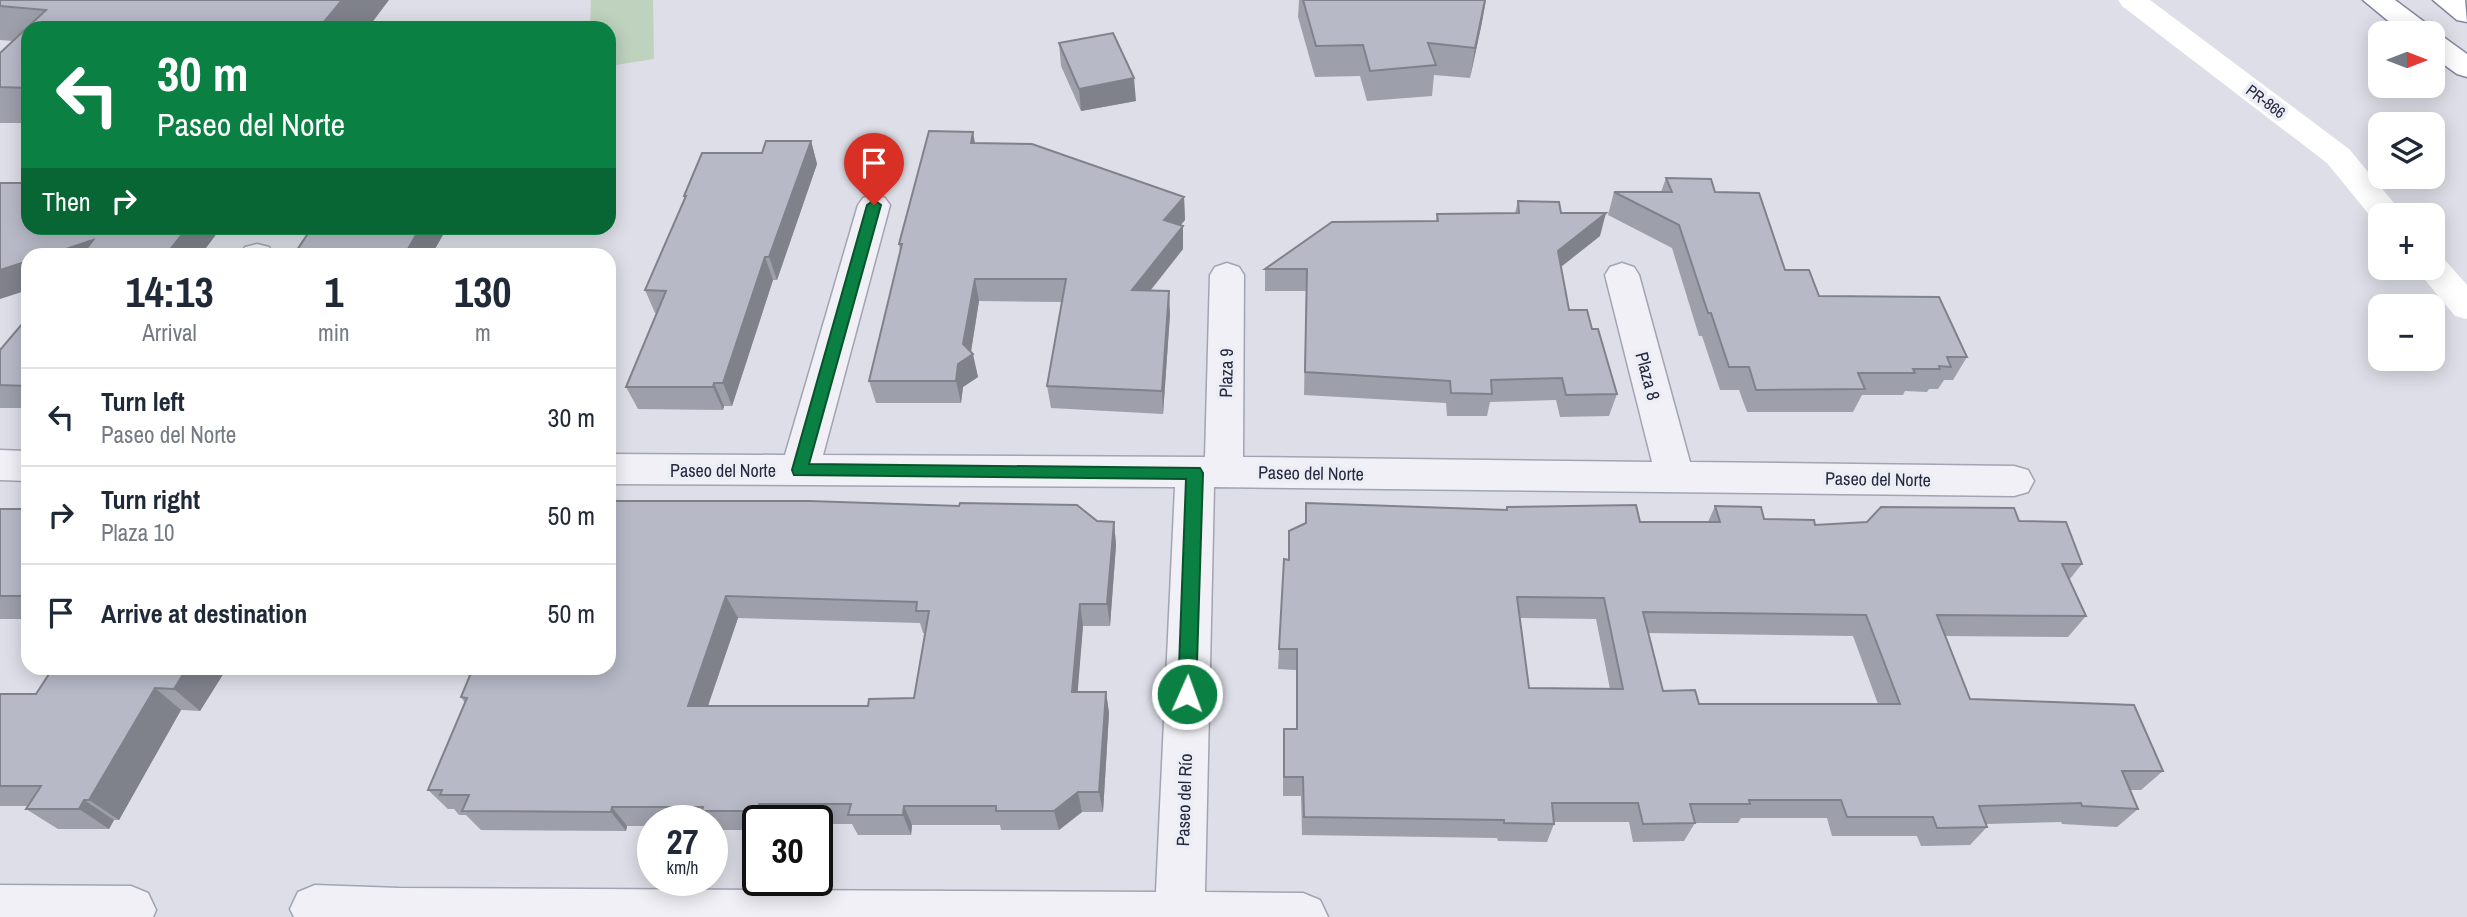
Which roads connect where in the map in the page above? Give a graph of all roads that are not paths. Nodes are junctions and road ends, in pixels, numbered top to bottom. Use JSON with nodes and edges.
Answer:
{"nodes":[{"id":1,"x":2132,"y":0,"type":"edge"},
{"id":2,"x":2377,"y":0,"type":"edge"},
{"id":3,"x":2447,"y":0,"type":"edge"},
{"id":4,"x":2467,"y":14,"type":"edge"},
{"id":5,"x":2405,"y":21,"type":"edge"},
{"id":6,"x":2445,"y":52,"type":"edge"},
{"id":7,"x":2467,"y":68,"type":"edge"},
{"id":8,"x":2378,"y":203,"type":"edge"},
{"id":9,"x":874,"y":205,"type":"dead end"},
{"id":10,"x":1227,"y":275,"type":"dead end"},
{"id":11,"x":1622,"y":275,"type":"dead end"},
{"id":12,"x":2443,"y":280,"type":"edge"},
{"id":13,"x":2467,"y":307,"type":"edge"},
{"id":14,"x":0,"y":465,"type":"edge"},
{"id":15,"x":21,"y":466,"type":"edge"},
{"id":16,"x":616,"y":469,"type":"edge"},
{"id":17,"x":800,"y":470,"type":"junction"},
{"id":18,"x":1209,"y":472,"type":"junction"},
{"id":19,"x":1675,"y":477,"type":"junction"},
{"id":20,"x":2014,"y":481,"type":"dead end"},
{"id":21,"x":0,"y":909,"type":"edge"},
{"id":22,"x":314,"y":909,"type":"dead end"},
{"id":23,"x":131,"y":910,"type":"dead end"},
{"id":24,"x":1180,"y":916,"type":"edge"},
{"id":25,"x":1303,"y":917,"type":"edge"}],
"edges":[{"from":1,"to":8,"type":"main road","name":"PR-866","number":"PR-866"},
{"from":2,"to":5,"type":"main road"},
{"from":3,"to":4,"type":"main road"},
{"from":6,"to":7,"type":"main road"},
{"from":9,"to":17,"type":"street"},
{"from":10,"to":18,"type":"street","name":"Plaza 9"},
{"from":11,"to":19,"type":"street","name":"Plaza 8"},
{"from":12,"to":13,"type":"main road"},
{"from":14,"to":15,"type":"street"},
{"from":16,"to":17,"type":"street","name":"Paseo del Norte"},
{"from":17,"to":18,"type":"street","name":"Paseo del Norte"},
{"from":18,"to":19,"type":"street","name":"Paseo del Norte"},
{"from":18,"to":24,"type":"street","name":"Paseo del Río"},
{"from":19,"to":20,"type":"street","name":"Paseo del Norte"},
{"from":21,"to":23,"type":"street"},
{"from":22,"to":24,"type":"street"},
{"from":24,"to":25,"type":"street"}]}
